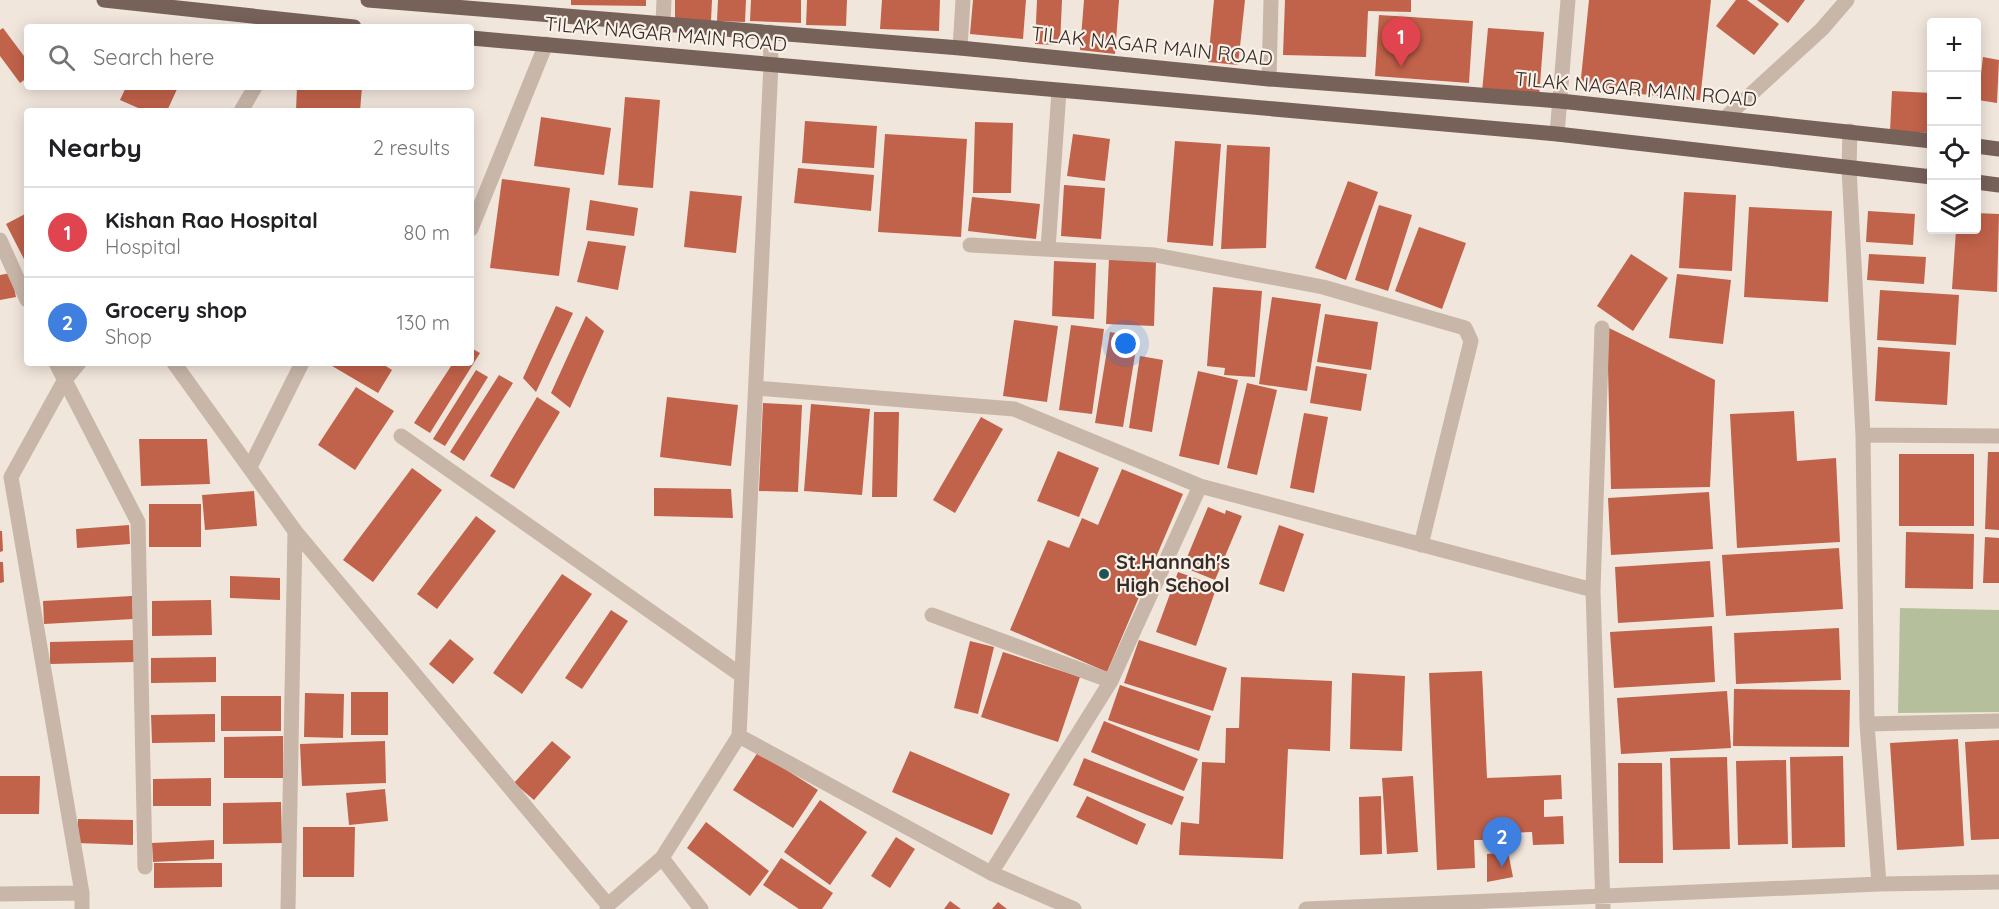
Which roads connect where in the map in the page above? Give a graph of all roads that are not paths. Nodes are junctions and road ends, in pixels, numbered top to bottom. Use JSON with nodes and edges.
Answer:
{"nodes":[{"id":1,"x":104,"y":0,"type":"edge"},
{"id":2,"x":368,"y":0,"type":"edge"},
{"id":3,"x":664,"y":0,"type":"edge"},
{"id":4,"x":963,"y":0,"type":"edge"},
{"id":5,"x":1271,"y":0,"type":"edge"},
{"id":6,"x":1568,"y":0,"type":"edge"},
{"id":7,"x":1847,"y":0,"type":"edge"},
{"id":8,"x":663,"y":22,"type":"junction"},
{"id":9,"x":291,"y":24,"type":"edge"},
{"id":10,"x":770,"y":32,"type":"junction"},
{"id":11,"x":474,"y":38,"type":"edge"},
{"id":12,"x":546,"y":44,"type":"junction"},
{"id":13,"x":960,"y":48,"type":"junction"},
{"id":14,"x":771,"y":64,"type":"junction"},
{"id":15,"x":1269,"y":79,"type":"junction"},
{"id":16,"x":253,"y":90,"type":"edge"},
{"id":17,"x":1059,"y":91,"type":"junction"},
{"id":18,"x":1560,"y":101,"type":"junction"},
{"id":19,"x":243,"y":108,"type":"edge"},
{"id":20,"x":1725,"y":118,"type":"junction"},
{"id":21,"x":1850,"y":131,"type":"junction"},
{"id":22,"x":1557,"y":134,"type":"junction"},
{"id":23,"x":1927,"y":140,"type":"edge"},
{"id":24,"x":1981,"y":147,"type":"edge"},
{"id":25,"x":1999,"y":149,"type":"edge"},
{"id":26,"x":1849,"y":168,"type":"junction"},
{"id":27,"x":1927,"y":176,"type":"edge"},
{"id":28,"x":1981,"y":183,"type":"edge"},
{"id":29,"x":1999,"y":185,"type":"edge"},
{"id":30,"x":474,"y":222,"type":"edge"},
{"id":31,"x":0,"y":240,"type":"edge"},
{"id":32,"x":970,"y":245,"type":"dead end"},
{"id":33,"x":1048,"y":249,"type":"junction"},
{"id":34,"x":24,"y":293,"type":"edge"},
{"id":35,"x":1602,"y":328,"type":"dead end"},
{"id":36,"x":57,"y":366,"type":"edge"},
{"id":37,"x":76,"y":366,"type":"edge"},
{"id":38,"x":176,"y":366,"type":"edge"},
{"id":39,"x":300,"y":366,"type":"edge"},
{"id":40,"x":64,"y":381,"type":"junction"},
{"id":41,"x":756,"y":388,"type":"junction"},
{"id":42,"x":1863,"y":435,"type":"junction"},
{"id":43,"x":401,"y":436,"type":"dead end"},
{"id":44,"x":1999,"y":436,"type":"edge"},
{"id":45,"x":250,"y":467,"type":"junction"},
{"id":46,"x":1200,"y":486,"type":"junction"},
{"id":47,"x":295,"y":531,"type":"junction"},
{"id":48,"x":1421,"y":546,"type":"junction"},
{"id":49,"x":1593,"y":590,"type":"junction"},
{"id":50,"x":932,"y":615,"type":"dead end"},
{"id":51,"x":741,"y":675,"type":"junction"},
{"id":52,"x":1111,"y":681,"type":"junction"},
{"id":53,"x":1999,"y":721,"type":"edge"},
{"id":54,"x":1867,"y":724,"type":"junction"},
{"id":55,"x":739,"y":736,"type":"junction"},
{"id":56,"x":662,"y":858,"type":"junction"},
{"id":57,"x":145,"y":867,"type":"dead end"},
{"id":58,"x":991,"y":873,"type":"junction"},
{"id":59,"x":1999,"y":882,"type":"edge"},
{"id":60,"x":1879,"y":884,"type":"junction"},
{"id":61,"x":82,"y":893,"type":"junction"},
{"id":62,"x":0,"y":894,"type":"edge"},
{"id":63,"x":1603,"y":902,"type":"edge"},
{"id":64,"x":608,"y":907,"type":"edge"},
{"id":65,"x":1071,"y":908,"type":"edge"},
{"id":66,"x":82,"y":909,"type":"edge"},
{"id":67,"x":288,"y":909,"type":"edge"},
{"id":68,"x":700,"y":909,"type":"edge"},
{"id":69,"x":1316,"y":909,"type":"edge"}],
"edges":[{"from":1,"to":9,"type":"main road"},
{"from":2,"to":8,"type":"main road","name":"TILAK NAGAR MAIN ROAD"},
{"from":3,"to":8,"type":"street"},
{"from":4,"to":13,"type":"street"},
{"from":5,"to":15,"type":"street"},
{"from":6,"to":18,"type":"street"},
{"from":7,"to":20,"type":"street"},
{"from":8,"to":10,"type":"main road","name":"TILAK NAGAR MAIN ROAD"},
{"from":10,"to":13,"type":"main road","name":"TILAK NAGAR MAIN ROAD"},
{"from":10,"to":14,"type":"street"},
{"from":11,"to":12,"type":"main road","name":"TILAK NAGAR MAIN ROAD"},
{"from":12,"to":14,"type":"main road","name":"TILAK NAGAR MAIN ROAD"},
{"from":12,"to":30,"type":"street"},
{"from":13,"to":15,"type":"main road","name":"TILAK NAGAR MAIN ROAD"},
{"from":14,"to":17,"type":"main road","name":"TILAK NAGAR MAIN ROAD"},
{"from":14,"to":41,"type":"street"},
{"from":15,"to":18,"type":"main road","name":"TILAK NAGAR MAIN ROAD"},
{"from":16,"to":19,"type":"street"},
{"from":17,"to":22,"type":"main road","name":"TILAK NAGAR MAIN ROAD"},
{"from":17,"to":33,"type":"street"},
{"from":18,"to":20,"type":"main road","name":"TILAK NAGAR MAIN ROAD"},
{"from":18,"to":22,"type":"street"},
{"from":20,"to":21,"type":"main road","name":"TILAK NAGAR MAIN ROAD"},
{"from":21,"to":23,"type":"main road","name":"TILAK NAGAR MAIN ROAD"},
{"from":21,"to":26,"type":"street"},
{"from":22,"to":26,"type":"main road","name":"TILAK NAGAR MAIN ROAD"},
{"from":24,"to":25,"type":"main road"},
{"from":26,"to":27,"type":"main road","name":"TILAK NAGAR MAIN ROAD"},
{"from":26,"to":42,"type":"street"},
{"from":28,"to":29,"type":"main road"},
{"from":31,"to":34,"type":"street"},
{"from":32,"to":33,"type":"street"},
{"from":33,"to":48,"type":"street"},
{"from":35,"to":49,"type":"street"},
{"from":36,"to":40,"type":"street"},
{"from":37,"to":40,"type":"street"},
{"from":38,"to":45,"type":"street"},
{"from":39,"to":45,"type":"street"},
{"from":40,"to":57,"type":"street"},
{"from":40,"to":61,"type":"street"},
{"from":41,"to":46,"type":"street"},
{"from":41,"to":51,"type":"street"},
{"from":42,"to":44,"type":"street"},
{"from":42,"to":54,"type":"street"},
{"from":43,"to":51,"type":"street"},
{"from":45,"to":47,"type":"street"},
{"from":46,"to":48,"type":"street"},
{"from":46,"to":52,"type":"street"},
{"from":47,"to":64,"type":"street"},
{"from":47,"to":67,"type":"street"},
{"from":48,"to":49,"type":"street"},
{"from":49,"to":63,"type":"street"},
{"from":50,"to":52,"type":"street"},
{"from":51,"to":55,"type":"street"},
{"from":52,"to":58,"type":"street"},
{"from":53,"to":54,"type":"street"},
{"from":54,"to":60,"type":"street"},
{"from":55,"to":56,"type":"street"},
{"from":55,"to":58,"type":"street"},
{"from":56,"to":64,"type":"street"},
{"from":56,"to":68,"type":"street"},
{"from":58,"to":65,"type":"street"},
{"from":59,"to":60,"type":"street"},
{"from":60,"to":63,"type":"street"},
{"from":61,"to":62,"type":"street"},
{"from":61,"to":66,"type":"street"},
{"from":63,"to":69,"type":"street"}]}
